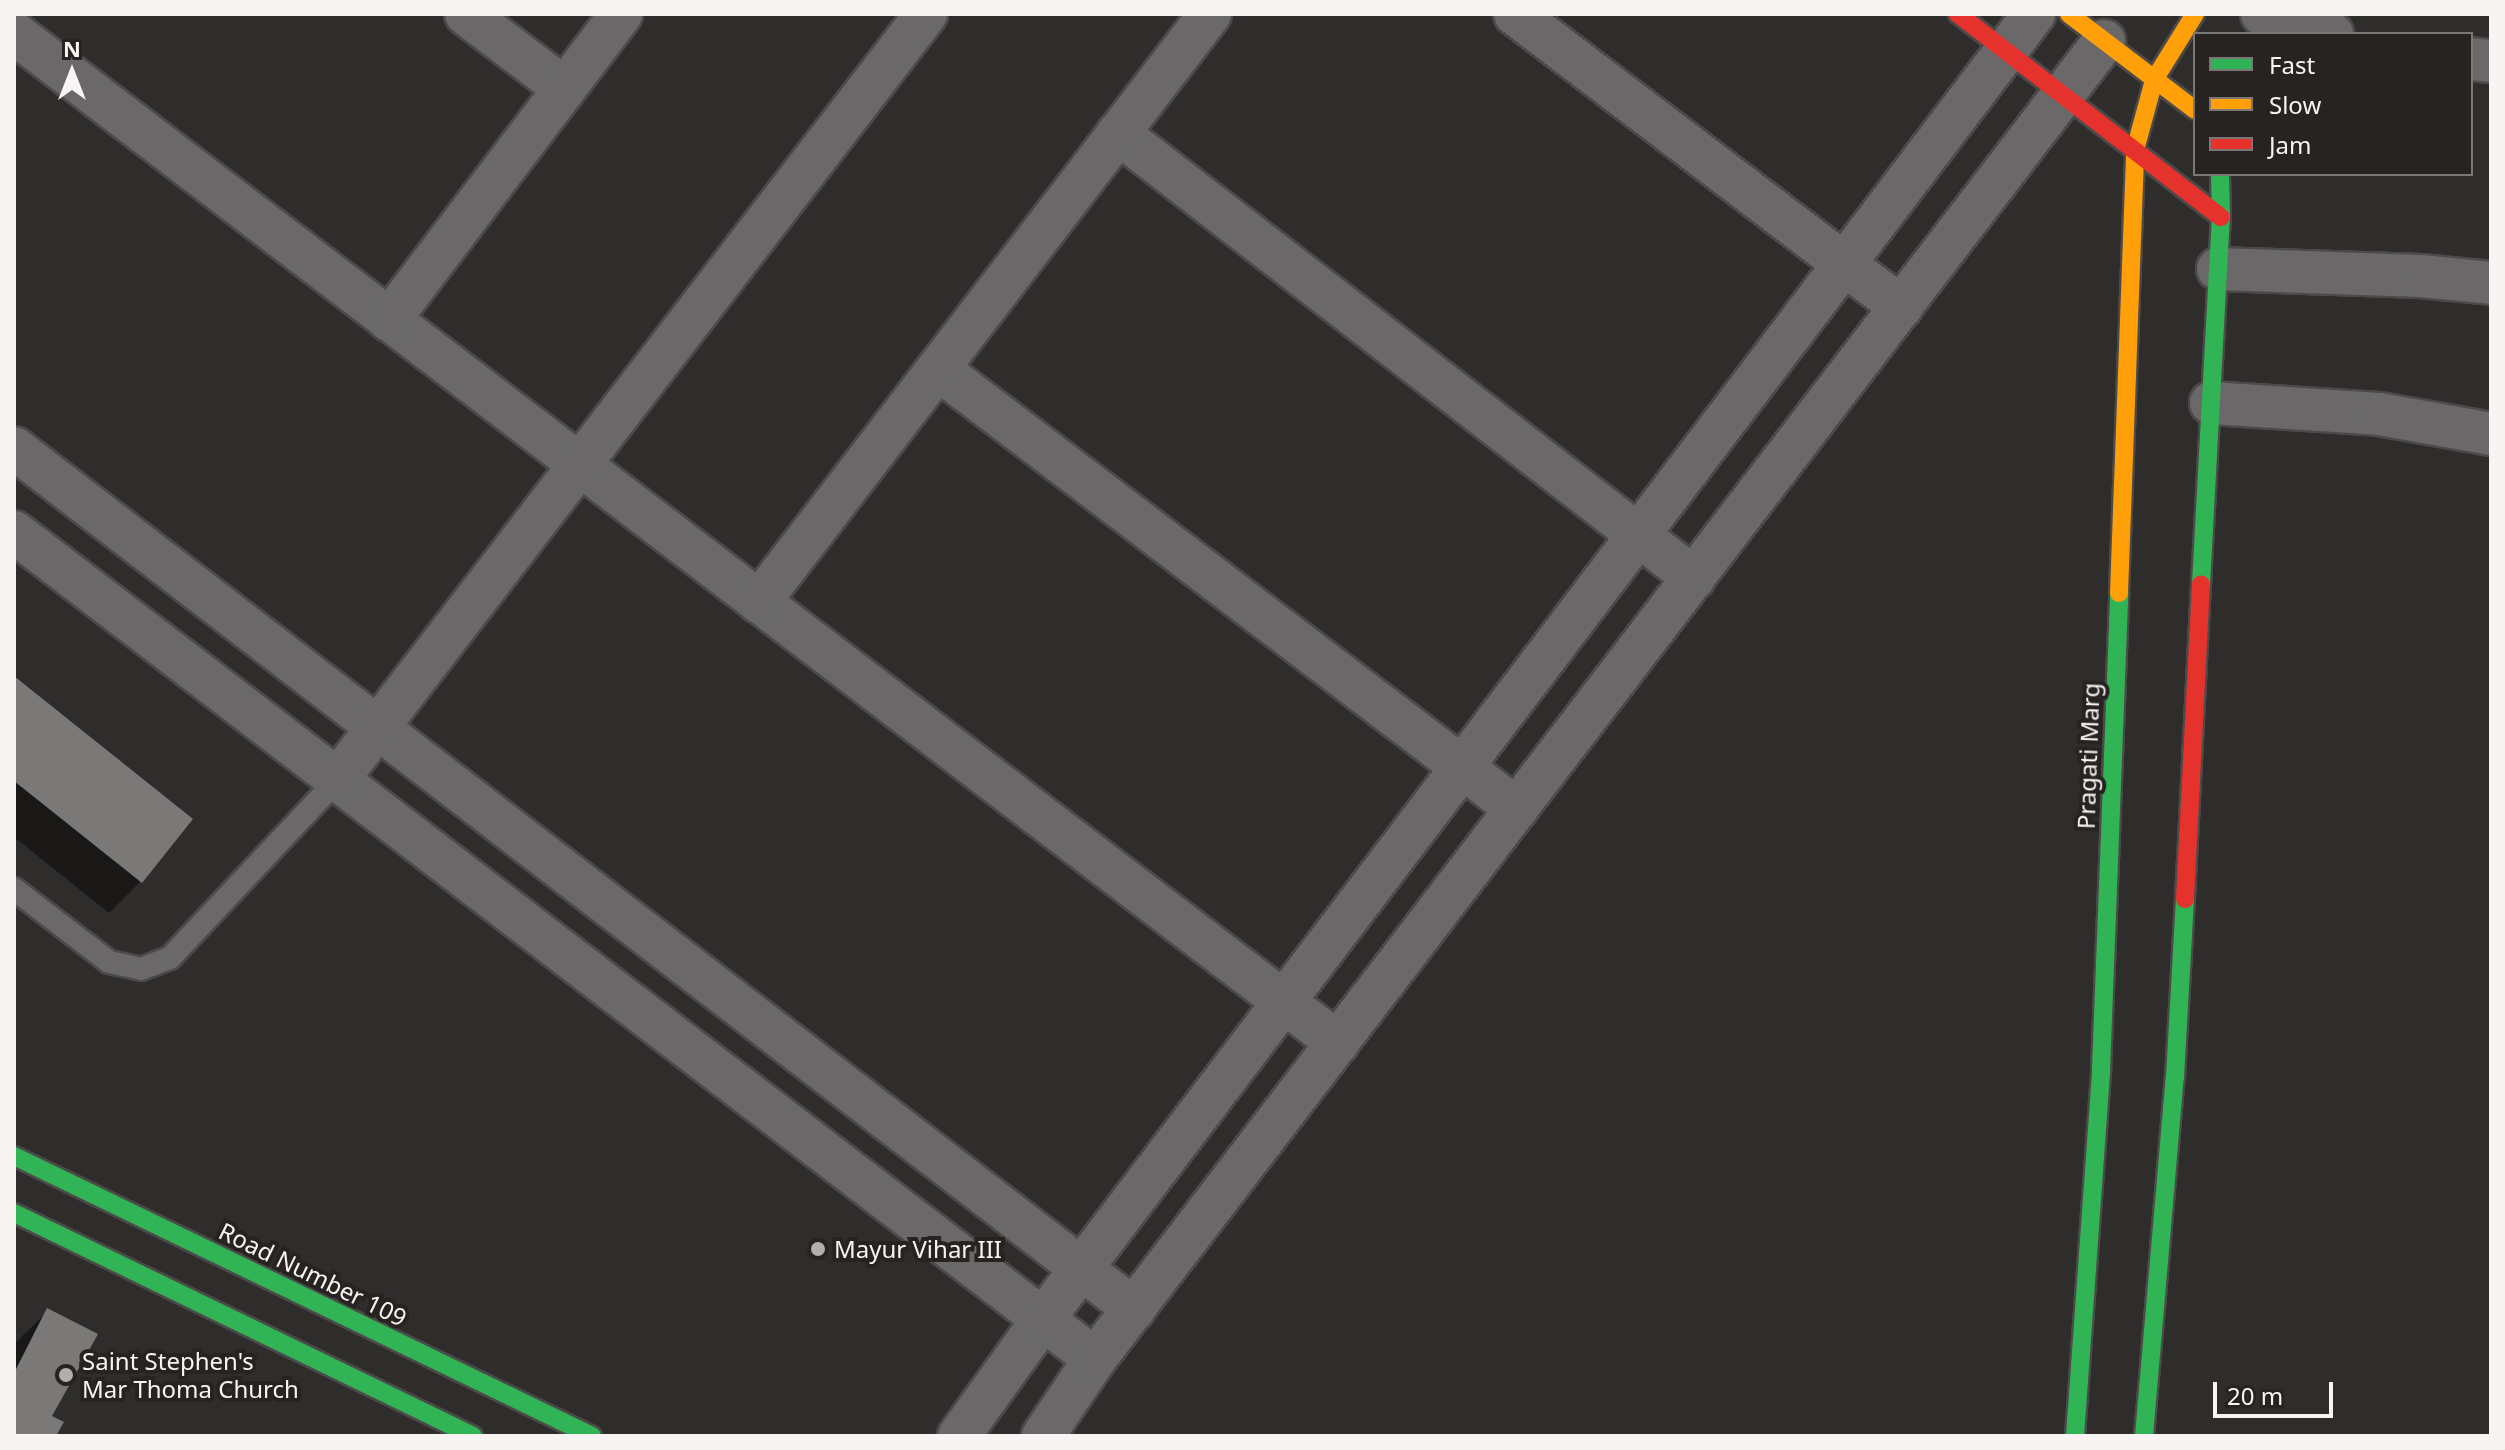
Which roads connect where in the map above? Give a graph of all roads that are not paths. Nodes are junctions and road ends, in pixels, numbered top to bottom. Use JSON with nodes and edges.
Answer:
{"nodes":[{"id":1,"x":466,"y":14,"type":"edge"},
{"id":2,"x":621,"y":14,"type":"edge"},
{"id":3,"x":926,"y":14,"type":"edge"},
{"id":4,"x":1210,"y":14,"type":"edge"},
{"id":5,"x":1515,"y":14,"type":"edge"},
{"id":6,"x":1958,"y":14,"type":"edge"},
{"id":7,"x":2034,"y":14,"type":"edge"},
{"id":8,"x":2069,"y":14,"type":"edge"},
{"id":9,"x":2196,"y":14,"type":"edge"},
{"id":10,"x":2262,"y":14,"type":"edge"},
{"id":11,"x":2325,"y":32,"type":"edge"},
{"id":12,"x":14,"y":33,"type":"edge"},
{"id":13,"x":2104,"y":41,"type":"junction"},
{"id":14,"x":2006,"y":51,"type":"junction"},
{"id":15,"x":2154,"y":80,"type":"junction"},
{"id":16,"x":564,"y":88,"type":"junction"},
{"id":17,"x":2063,"y":95,"type":"junction"},
{"id":18,"x":2193,"y":109,"type":"edge"},
{"id":19,"x":1118,"y":133,"type":"junction"},
{"id":20,"x":2135,"y":150,"type":"junction"},
{"id":21,"x":2220,"y":176,"type":"edge"},
{"id":22,"x":2221,"y":217,"type":"junction"},
{"id":23,"x":1844,"y":264,"type":"junction"},
{"id":24,"x":2218,"y":269,"type":"junction"},
{"id":25,"x":2491,"y":283,"type":"edge"},
{"id":26,"x":1901,"y":307,"type":"junction"},
{"id":27,"x":389,"y":320,"type":"junction"},
{"id":28,"x":938,"y":369,"type":"junction"},
{"id":29,"x":2211,"y":403,"type":"junction"},
{"id":30,"x":2491,"y":434,"type":"edge"},
{"id":31,"x":14,"y":448,"type":"edge"},
{"id":32,"x":579,"y":465,"type":"junction"},
{"id":33,"x":14,"y":532,"type":"edge"},
{"id":34,"x":1638,"y":535,"type":"junction"},
{"id":35,"x":1694,"y":578,"type":"junction"},
{"id":36,"x":759,"y":602,"type":"junction"},
{"id":37,"x":378,"y":728,"type":"junction"},
{"id":38,"x":1462,"y":767,"type":"junction"},
{"id":39,"x":338,"y":779,"type":"junction"},
{"id":40,"x":1517,"y":809,"type":"junction"},
{"id":41,"x":14,"y":889,"type":"edge"},
{"id":42,"x":1284,"y":1002,"type":"junction"},
{"id":43,"x":1338,"y":1043,"type":"junction"},
{"id":44,"x":14,"y":1156,"type":"edge"},
{"id":45,"x":14,"y":1213,"type":"edge"},
{"id":46,"x":1082,"y":1269,"type":"junction"},
{"id":47,"x":1134,"y":1309,"type":"junction"},
{"id":48,"x":1043,"y":1319,"type":"junction"},
{"id":49,"x":1095,"y":1359,"type":"junction"},
{"id":50,"x":571,"y":1432,"type":"edge"},
{"id":51,"x":473,"y":1436,"type":"edge"},
{"id":52,"x":959,"y":1436,"type":"edge"},
{"id":53,"x":1043,"y":1436,"type":"edge"},
{"id":54,"x":2075,"y":1436,"type":"edge"},
{"id":55,"x":2144,"y":1436,"type":"edge"}],
"edges":[{"from":1,"to":16,"type":"street"},
{"from":2,"to":16,"type":"street"},
{"from":3,"to":32,"type":"street"},
{"from":4,"to":19,"type":"street"},
{"from":5,"to":23,"type":"street"},
{"from":6,"to":14,"type":"main road"},
{"from":7,"to":14,"type":"street"},
{"from":8,"to":13,"type":"main road"},
{"from":9,"to":15,"type":"main road","name":"Pragati Marg"},
{"from":10,"to":11,"type":"street"},
{"from":12,"to":27,"type":"street"},
{"from":13,"to":15,"type":"main road"},
{"from":13,"to":17,"type":"street"},
{"from":14,"to":17,"type":"main road"},
{"from":14,"to":23,"type":"street"},
{"from":15,"to":18,"type":"main road"},
{"from":15,"to":20,"type":"main road","name":"Pragati Marg"},
{"from":16,"to":27,"type":"street"},
{"from":17,"to":20,"type":"main road"},
{"from":17,"to":26,"type":"street"},
{"from":19,"to":28,"type":"street"},
{"from":19,"to":34,"type":"street"},
{"from":20,"to":22,"type":"main road"},
{"from":20,"to":54,"type":"main road","name":"Pragati Marg"},
{"from":21,"to":22,"type":"main road"},
{"from":22,"to":24,"type":"main road"},
{"from":23,"to":26,"type":"street"},
{"from":23,"to":34,"type":"street"},
{"from":24,"to":25,"type":"street"},
{"from":24,"to":29,"type":"main road"},
{"from":26,"to":35,"type":"street"},
{"from":27,"to":32,"type":"street"},
{"from":28,"to":36,"type":"street"},
{"from":28,"to":38,"type":"street"},
{"from":29,"to":30,"type":"street"},
{"from":29,"to":55,"type":"main road"},
{"from":31,"to":37,"type":"street"},
{"from":32,"to":36,"type":"street"},
{"from":32,"to":37,"type":"street"},
{"from":33,"to":39,"type":"street"},
{"from":34,"to":35,"type":"street"},
{"from":34,"to":38,"type":"street"},
{"from":35,"to":40,"type":"street"},
{"from":36,"to":42,"type":"street"},
{"from":37,"to":39,"type":"street"},
{"from":37,"to":46,"type":"street"},
{"from":38,"to":40,"type":"street"},
{"from":38,"to":42,"type":"street"},
{"from":39,"to":41,"type":"lane"},
{"from":39,"to":48,"type":"street"},
{"from":40,"to":43,"type":"street"},
{"from":42,"to":43,"type":"street"},
{"from":42,"to":46,"type":"street"},
{"from":43,"to":47,"type":"street"},
{"from":44,"to":50,"type":"main road","name":"Road Number 109"},
{"from":45,"to":51,"type":"main road"},
{"from":46,"to":47,"type":"street"},
{"from":46,"to":48,"type":"street"},
{"from":47,"to":49,"type":"street"},
{"from":48,"to":49,"type":"street"},
{"from":48,"to":52,"type":"street"},
{"from":49,"to":53,"type":"street"}]}
